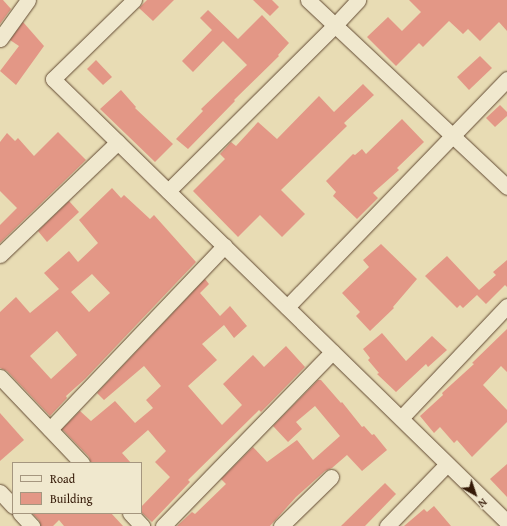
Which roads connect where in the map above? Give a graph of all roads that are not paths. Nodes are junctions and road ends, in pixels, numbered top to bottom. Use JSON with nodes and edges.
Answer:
{"nodes":[{"id":1,"x":28,"y":0,"type":"edge"},
{"id":2,"x":134,"y":0,"type":"edge"},
{"id":3,"x":308,"y":0,"type":"edge"},
{"id":4,"x":358,"y":0,"type":"edge"},
{"id":5,"x":335,"y":25,"type":"junction"},
{"id":6,"x":0,"y":39,"type":"edge"},
{"id":7,"x":507,"y":79,"type":"edge"},
{"id":8,"x":452,"y":135,"type":"junction"},
{"id":9,"x":118,"y":142,"type":"junction"},
{"id":10,"x":507,"y":187,"type":"edge"},
{"id":11,"x":168,"y":191,"type":"junction"},
{"id":12,"x":224,"y":246,"type":"junction"},
{"id":13,"x":0,"y":255,"type":"edge"},
{"id":14,"x":507,"y":306,"type":"edge"},
{"id":15,"x":287,"y":308,"type":"junction"},
{"id":16,"x":332,"y":352,"type":"junction"},
{"id":17,"x":0,"y":377,"type":"edge"},
{"id":18,"x":401,"y":418,"type":"junction"},
{"id":19,"x":50,"y":430,"type":"junction"},
{"id":20,"x":81,"y":462,"type":"edge"},
{"id":21,"x":447,"y":464,"type":"junction"},
{"id":22,"x":331,"y":477,"type":"dead end"},
{"id":23,"x":0,"y":492,"type":"edge"},
{"id":24,"x":12,"y":505,"type":"edge"},
{"id":25,"x":21,"y":514,"type":"edge"},
{"id":26,"x":131,"y":514,"type":"edge"},
{"id":27,"x":507,"y":522,"type":"edge"},
{"id":28,"x":32,"y":526,"type":"edge"},
{"id":29,"x":142,"y":526,"type":"edge"},
{"id":30,"x":163,"y":526,"type":"edge"},
{"id":31,"x":282,"y":526,"type":"edge"},
{"id":32,"x":387,"y":526,"type":"edge"}],
"edges":[{"from":1,"to":6,"type":"street"},
{"from":2,"to":9,"type":"street"},
{"from":3,"to":5,"type":"street"},
{"from":4,"to":5,"type":"street"},
{"from":5,"to":8,"type":"street"},
{"from":5,"to":11,"type":"street"},
{"from":7,"to":8,"type":"street"},
{"from":8,"to":10,"type":"street"},
{"from":8,"to":15,"type":"street"},
{"from":9,"to":11,"type":"street"},
{"from":9,"to":13,"type":"street"},
{"from":11,"to":12,"type":"street"},
{"from":12,"to":15,"type":"street"},
{"from":12,"to":19,"type":"street"},
{"from":14,"to":18,"type":"street"},
{"from":15,"to":16,"type":"street"},
{"from":16,"to":18,"type":"street"},
{"from":16,"to":30,"type":"street"},
{"from":17,"to":19,"type":"street"},
{"from":18,"to":21,"type":"street"},
{"from":19,"to":20,"type":"street"},
{"from":21,"to":27,"type":"street"},
{"from":21,"to":32,"type":"street"},
{"from":22,"to":31,"type":"street"},
{"from":23,"to":24,"type":"street"},
{"from":25,"to":28,"type":"street"},
{"from":26,"to":29,"type":"street"}]}
